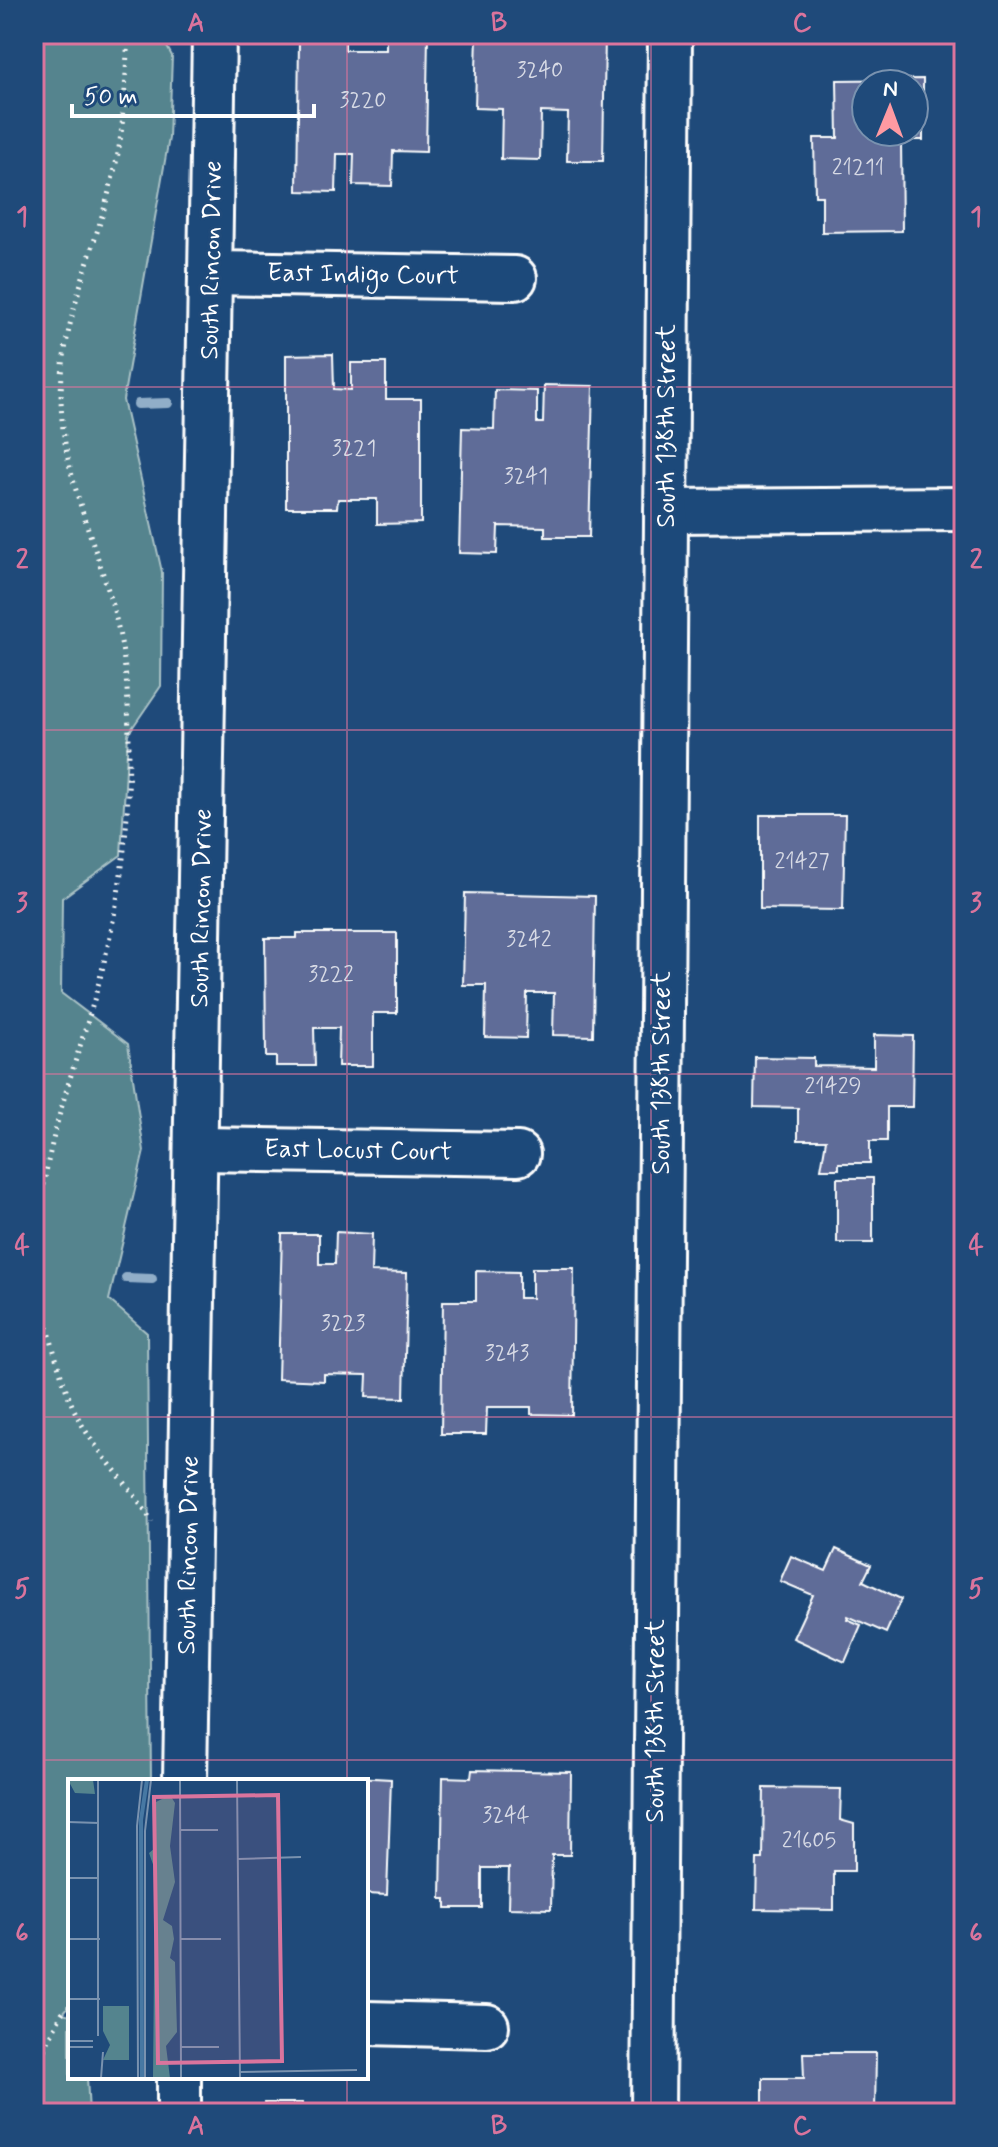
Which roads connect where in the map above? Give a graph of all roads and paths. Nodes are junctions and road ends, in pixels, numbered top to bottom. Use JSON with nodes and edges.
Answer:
{"nodes":[{"id":1,"x":128,"y":34,"type":"edge"},
{"id":2,"x":214,"y":34,"type":"edge"},
{"id":3,"x":670,"y":34,"type":"edge"},
{"id":4,"x":212,"y":273,"type":"junction"},
{"id":5,"x":515,"y":278,"type":"dead end"},
{"id":6,"x":964,"y":509,"type":"edge"},
{"id":7,"x":666,"y":511,"type":"junction"},
{"id":8,"x":198,"y":1149,"type":"junction"},
{"id":9,"x":518,"y":1154,"type":"dead end"},
{"id":10,"x":154,"y":1526,"type":"dead end"},
{"id":11,"x":185,"y":1779,"type":"edge"},
{"id":12,"x":68,"y":2008,"type":"edge"},
{"id":13,"x":368,"y":2023,"type":"edge"},
{"id":14,"x":487,"y":2026,"type":"dead end"},
{"id":15,"x":34,"y":2071,"type":"edge"},
{"id":16,"x":179,"y":2079,"type":"edge"},
{"id":17,"x":179,"y":2113,"type":"edge"},
{"id":18,"x":653,"y":2113,"type":"edge"}],
"edges":[{"from":1,"to":10,"type":"path"},
{"from":2,"to":4,"type":"street","name":"South Rincon Drive"},
{"from":3,"to":7,"type":"street","name":"South 138th Street"},
{"from":4,"to":5,"type":"street","name":"East Indigo Court"},
{"from":4,"to":8,"type":"street","name":"South Rincon Drive"},
{"from":6,"to":7,"type":"street"},
{"from":7,"to":18,"type":"street","name":"South 138th Street"},
{"from":8,"to":9,"type":"street","name":"East Locust Court"},
{"from":8,"to":11,"type":"street","name":"South Rincon Drive"},
{"from":12,"to":15,"type":"path"},
{"from":13,"to":14,"type":"street"},
{"from":16,"to":17,"type":"street"}]}
